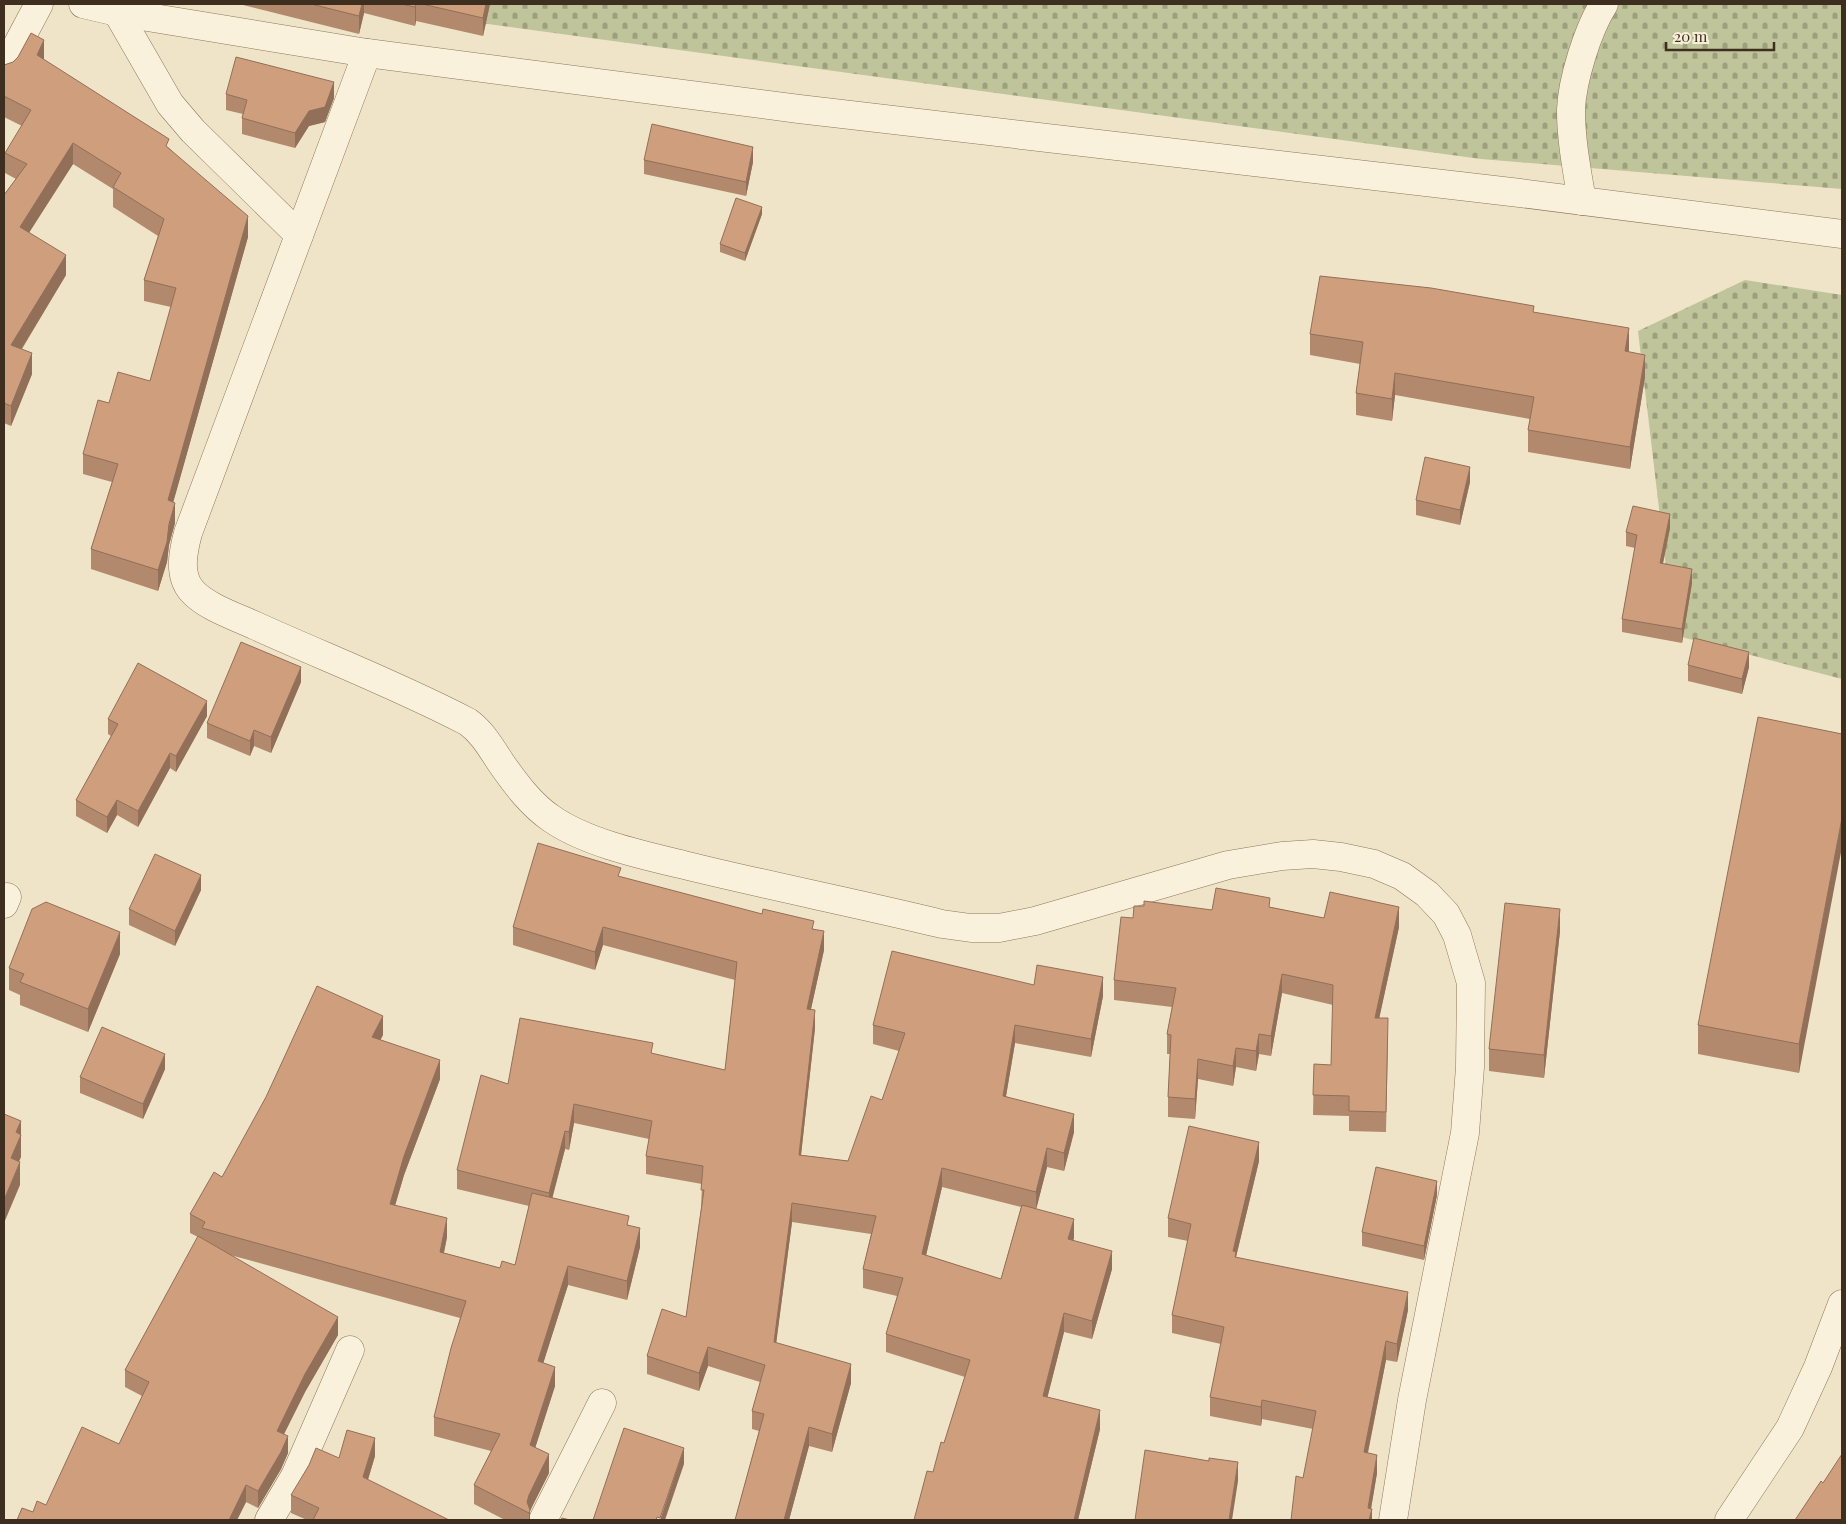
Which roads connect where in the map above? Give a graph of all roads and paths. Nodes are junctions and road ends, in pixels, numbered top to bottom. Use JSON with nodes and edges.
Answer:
{"nodes":[{"id":1,"x":39,"y":4,"type":"edge"},
{"id":2,"x":83,"y":4,"type":"edge"},
{"id":3,"x":1604,"y":4,"type":"edge"},
{"id":4,"x":117,"y":12,"type":"junction"},
{"id":5,"x":367,"y":53,"type":"junction"},
{"id":6,"x":4,"y":70,"type":"edge"},
{"id":7,"x":1582,"y":201,"type":"junction"},
{"id":8,"x":1842,"y":234,"type":"edge"},
{"id":9,"x":299,"y":235,"type":"junction"},
{"id":10,"x":1842,"y":1304,"type":"edge"},
{"id":11,"x":350,"y":1350,"type":"dead end"},
{"id":12,"x":602,"y":1403,"type":"dead end"},
{"id":13,"x":269,"y":1520,"type":"edge"},
{"id":14,"x":543,"y":1520,"type":"edge"},
{"id":15,"x":1393,"y":1520,"type":"edge"},
{"id":16,"x":1729,"y":1520,"type":"edge"}],
"edges":[{"from":1,"to":6,"type":"street"},
{"from":2,"to":4,"type":"street"},
{"from":3,"to":7,"type":"street"},
{"from":4,"to":5,"type":"street"},
{"from":4,"to":9,"type":"street"},
{"from":5,"to":7,"type":"street"},
{"from":5,"to":9,"type":"street"},
{"from":7,"to":8,"type":"street"},
{"from":9,"to":15,"type":"street"},
{"from":10,"to":16,"type":"street"},
{"from":11,"to":13,"type":"street"},
{"from":12,"to":14,"type":"street"}]}
